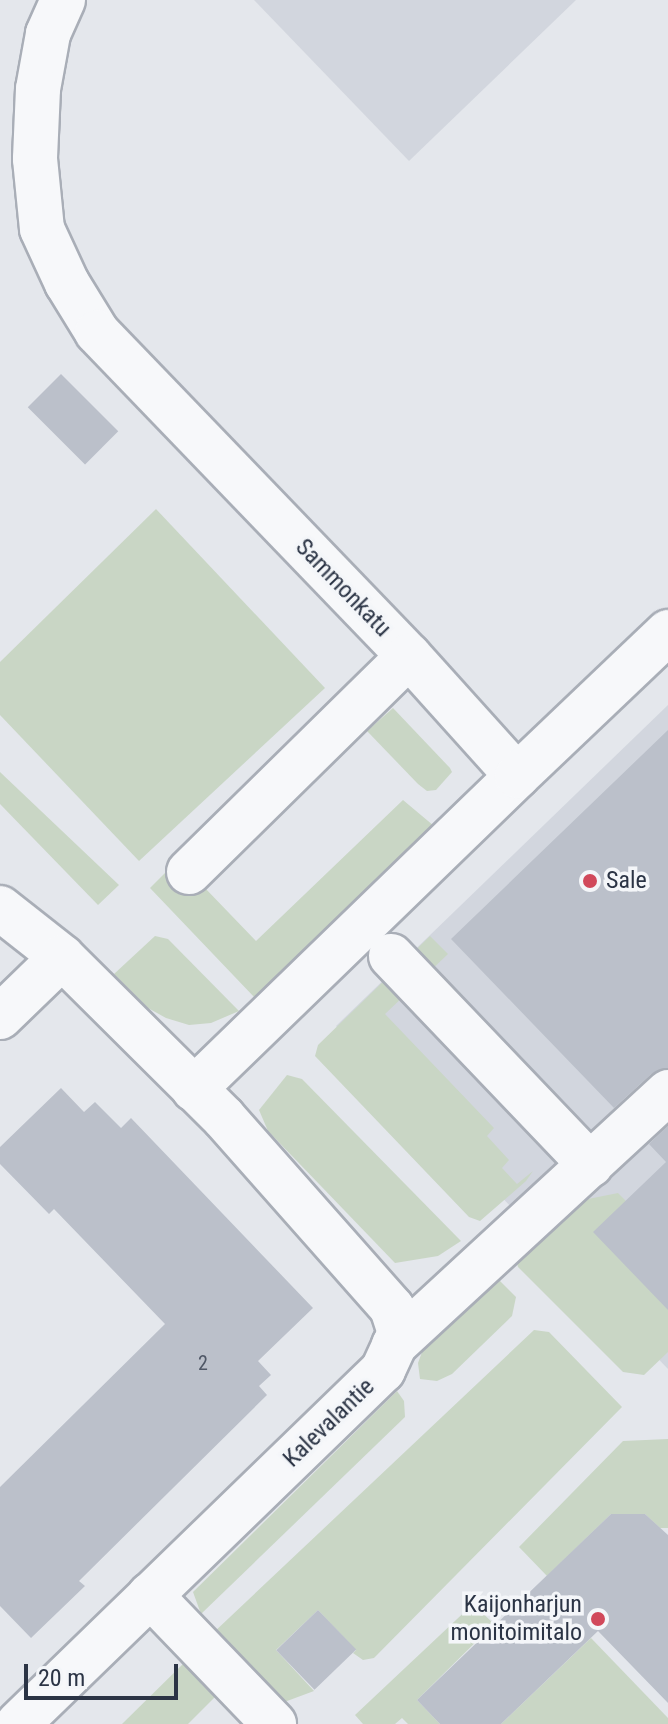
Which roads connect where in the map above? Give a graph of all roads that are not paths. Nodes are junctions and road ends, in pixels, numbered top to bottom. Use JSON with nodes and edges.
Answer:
{"nodes":[{"id":1,"x":63,"y":0,"type":"edge"},
{"id":2,"x":668,"y":632,"type":"edge"},
{"id":3,"x":409,"y":656,"type":"junction"},
{"id":4,"x":517,"y":776,"type":"junction"},
{"id":5,"x":189,"y":872,"type":"dead end"},
{"id":6,"x":0,"y":877,"type":"edge"},
{"id":7,"x":0,"y":908,"type":"edge"},
{"id":8,"x":391,"y":956,"type":"dead end"},
{"id":9,"x":62,"y":957,"type":"junction"},
{"id":10,"x":0,"y":1017,"type":"edge"},
{"id":11,"x":194,"y":1089,"type":"junction"},
{"id":12,"x":668,"y":1092,"type":"edge"},
{"id":13,"x":591,"y":1165,"type":"junction"},
{"id":14,"x":394,"y":1345,"type":"junction"},
{"id":15,"x":150,"y":1595,"type":"junction"},
{"id":16,"x":18,"y":1724,"type":"edge"},
{"id":17,"x":274,"y":1724,"type":"edge"}],
"edges":[{"from":1,"to":3,"type":"street","name":"Sammonkatu"},
{"from":2,"to":4,"type":"street"},
{"from":3,"to":4,"type":"street","name":"Sammonkatu"},
{"from":3,"to":5,"type":"street"},
{"from":4,"to":11,"type":"street"},
{"from":6,"to":9,"type":"street"},
{"from":7,"to":9,"type":"street"},
{"from":8,"to":13,"type":"street"},
{"from":9,"to":10,"type":"street"},
{"from":9,"to":11,"type":"street"},
{"from":11,"to":14,"type":"street"},
{"from":12,"to":13,"type":"street","name":"Kalevalantie"},
{"from":13,"to":14,"type":"street","name":"Kalevalantie"},
{"from":14,"to":15,"type":"street","name":"Kalevalantie"},
{"from":15,"to":16,"type":"street","name":"Kalevalantie"},
{"from":15,"to":17,"type":"street"}]}
